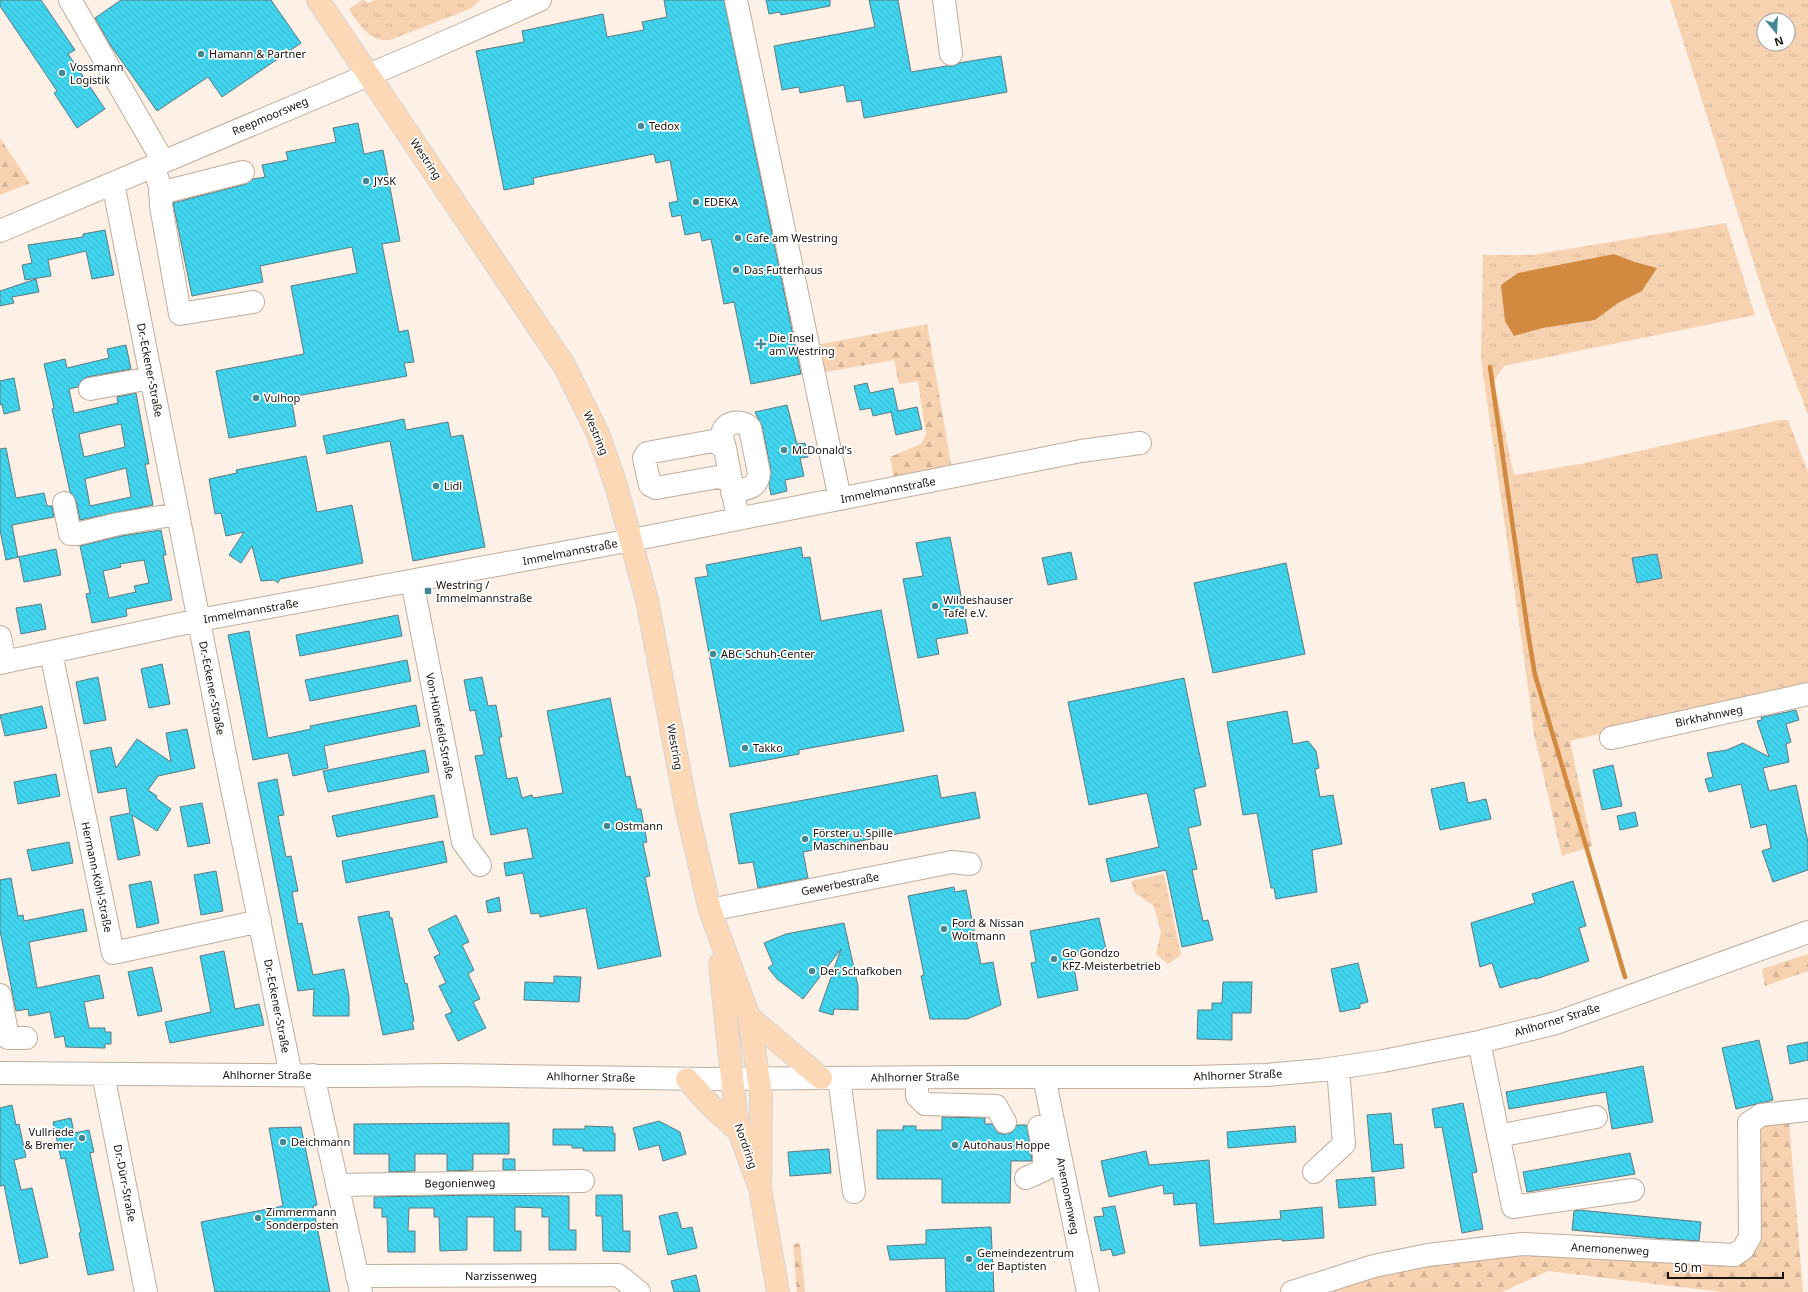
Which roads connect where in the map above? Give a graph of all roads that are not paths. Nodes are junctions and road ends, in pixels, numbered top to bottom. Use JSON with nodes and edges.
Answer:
{"nodes":[{"id":1,"x":70,"y":0,"type":"edge"},
{"id":2,"x":318,"y":0,"type":"edge"},
{"id":3,"x":540,"y":0,"type":"edge"},
{"id":4,"x":736,"y":0,"type":"edge"},
{"id":5,"x":944,"y":0,"type":"edge"},
{"id":6,"x":951,"y":54,"type":"dead end"},
{"id":7,"x":369,"y":74,"type":"junction"},
{"id":8,"x":158,"y":164,"type":"junction"},
{"id":9,"x":243,"y":172,"type":"dead end"},
{"id":10,"x":113,"y":183,"type":"junction"},
{"id":11,"x":160,"y":193,"type":"junction"},
{"id":12,"x":1,"y":229,"type":"edge"},
{"id":13,"x":253,"y":302,"type":"dead end"},
{"id":14,"x":151,"y":378,"type":"junction"},
{"id":15,"x":90,"y":389,"type":"dead end"},
{"id":16,"x":1140,"y":443,"type":"dead end"},
{"id":17,"x":724,"y":448,"type":"junction"},
{"id":18,"x":731,"y":486,"type":"junction"},
{"id":19,"x":840,"y":499,"type":"junction"},
{"id":20,"x":64,"y":503,"type":"dead end"},
{"id":21,"x":178,"y":514,"type":"junction"},
{"id":22,"x":738,"y":519,"type":"junction"},
{"id":23,"x":632,"y":540,"type":"junction"},
{"id":24,"x":412,"y":581,"type":"junction"},
{"id":25,"x":199,"y":620,"type":"junction"},
{"id":26,"x":0,"y":637,"type":"edge"},
{"id":27,"x":51,"y":653,"type":"junction"},
{"id":28,"x":2,"y":662,"type":"edge"},
{"id":29,"x":1808,"y":694,"type":"edge"},
{"id":30,"x":1611,"y":738,"type":"dead end"},
{"id":31,"x":970,"y":864,"type":"dead end"},
{"id":32,"x":480,"y":865,"type":"dead end"},
{"id":33,"x":710,"y":910,"type":"junction"},
{"id":34,"x":260,"y":922,"type":"junction"},
{"id":35,"x":1808,"y":932,"type":"edge"},
{"id":36,"x":717,"y":934,"type":"junction"},
{"id":37,"x":0,"y":995,"type":"edge"},
{"id":38,"x":750,"y":1017,"type":"junction"},
{"id":39,"x":26,"y":1038,"type":"dead end"},
{"id":40,"x":1479,"y":1042,"type":"junction"},
{"id":41,"x":1338,"y":1068,"type":"junction"},
{"id":42,"x":0,"y":1073,"type":"edge"},
{"id":43,"x":104,"y":1074,"type":"junction"},
{"id":44,"x":291,"y":1075,"type":"junction"},
{"id":45,"x":313,"y":1075,"type":"junction"},
{"id":46,"x":1037,"y":1077,"type":"junction"},
{"id":47,"x":830,"y":1078,"type":"junction"},
{"id":48,"x":917,"y":1078,"type":"junction"},
{"id":49,"x":687,"y":1079,"type":"junction"},
{"id":50,"x":733,"y":1079,"type":"junction"},
{"id":51,"x":759,"y":1079,"type":"junction"},
{"id":52,"x":1808,"y":1110,"type":"edge"},
{"id":53,"x":1596,"y":1117,"type":"dead end"},
{"id":54,"x":1005,"y":1122,"type":"dead end"},
{"id":55,"x":739,"y":1131,"type":"junction"},
{"id":56,"x":1498,"y":1136,"type":"junction"},
{"id":57,"x":1314,"y":1172,"type":"dead end"},
{"id":58,"x":1026,"y":1178,"type":"dead end"},
{"id":59,"x":583,"y":1181,"type":"dead end"},
{"id":60,"x":337,"y":1185,"type":"junction"},
{"id":61,"x":760,"y":1188,"type":"junction"},
{"id":62,"x":1633,"y":1190,"type":"dead end"},
{"id":63,"x":854,"y":1192,"type":"dead end"},
{"id":64,"x":359,"y":1284,"type":"edge"},
{"id":65,"x":146,"y":1292,"type":"edge"},
{"id":66,"x":639,"y":1292,"type":"edge"},
{"id":67,"x":778,"y":1292,"type":"edge"},
{"id":68,"x":1088,"y":1292,"type":"edge"},
{"id":69,"x":1292,"y":1292,"type":"edge"}],
"edges":[{"from":1,"to":8,"type":"street"},
{"from":2,"to":7,"type":"main road","name":"Westring"},
{"from":3,"to":7,"type":"street","name":"Reepmoorsweg"},
{"from":4,"to":19,"type":"street"},
{"from":5,"to":6,"type":"street"},
{"from":7,"to":8,"type":"street","name":"Reepmoorsweg"},
{"from":7,"to":23,"type":"main road","name":"Westring"},
{"from":8,"to":10,"type":"street","name":"Reepmoorsweg"},
{"from":8,"to":11,"type":"street"},
{"from":9,"to":11,"type":"street"},
{"from":10,"to":12,"type":"street","name":"Reepmoorsweg"},
{"from":10,"to":14,"type":"street","name":"Dr.-Eckener-Straße"},
{"from":11,"to":13,"type":"street"},
{"from":14,"to":15,"type":"street"},
{"from":14,"to":21,"type":"street","name":"Dr.-Eckener-Straße"},
{"from":16,"to":19,"type":"street","name":"Immelmannstraße"},
{"from":17,"to":18,"type":"street"},
{"from":17,"to":18,"type":"street"},
{"from":17,"to":18,"type":"street"},
{"from":18,"to":22,"type":"street"},
{"from":19,"to":22,"type":"street","name":"Immelmannstraße"},
{"from":20,"to":21,"type":"street"},
{"from":21,"to":25,"type":"street","name":"Dr.-Eckener-Straße"},
{"from":22,"to":23,"type":"street","name":"Immelmannstraße"},
{"from":23,"to":24,"type":"street","name":"Immelmannstraße"},
{"from":23,"to":33,"type":"main road","name":"Westring"},
{"from":24,"to":25,"type":"street","name":"Immelmannstraße"},
{"from":24,"to":32,"type":"street","name":"Von-Hünefeld-Straße"},
{"from":25,"to":27,"type":"street","name":"Immelmannstraße"},
{"from":25,"to":34,"type":"street","name":"Dr.-Eckener-Straße"},
{"from":26,"to":28,"type":"street"},
{"from":27,"to":28,"type":"street","name":"Immelmannstraße"},
{"from":27,"to":34,"type":"street","name":"Hermann-Köhl-Straße"},
{"from":29,"to":30,"type":"street","name":"Birkhahnweg"},
{"from":31,"to":33,"type":"street","name":"Gewerbestraße"},
{"from":33,"to":36,"type":"main road","name":"Westring"},
{"from":34,"to":44,"type":"street","name":"Dr.-Eckener-Straße"},
{"from":35,"to":40,"type":"street","name":"Ahlhorner Straße"},
{"from":36,"to":38,"type":"main road","name":"Westring"},
{"from":36,"to":50,"type":"main road","name":"Westring"},
{"from":37,"to":39,"type":"street"},
{"from":38,"to":47,"type":"main road"},
{"from":38,"to":51,"type":"main road","name":"Westring"},
{"from":40,"to":41,"type":"street","name":"Ahlhorner Straße"},
{"from":40,"to":56,"type":"street"},
{"from":41,"to":46,"type":"street","name":"Ahlhorner Straße"},
{"from":41,"to":57,"type":"street"},
{"from":42,"to":43,"type":"street","name":"Ahlhorner Straße"},
{"from":43,"to":44,"type":"street","name":"Ahlhorner Straße"},
{"from":43,"to":65,"type":"street","name":"Dr.-Dürr-Straße"},
{"from":44,"to":45,"type":"street","name":"Ahlhorner Straße"},
{"from":45,"to":49,"type":"street","name":"Ahlhorner Straße"},
{"from":45,"to":60,"type":"street"},
{"from":46,"to":48,"type":"street","name":"Ahlhorner Straße"},
{"from":46,"to":58,"type":"street"},
{"from":46,"to":68,"type":"street","name":"Anemonenweg"},
{"from":47,"to":48,"type":"street","name":"Ahlhorner Straße"},
{"from":47,"to":51,"type":"street","name":"Ahlhorner Straße"},
{"from":47,"to":63,"type":"street"},
{"from":48,"to":54,"type":"street"},
{"from":49,"to":50,"type":"street","name":"Ahlhorner Straße"},
{"from":49,"to":55,"type":"main road"},
{"from":50,"to":51,"type":"street","name":"Ahlhorner Straße"},
{"from":50,"to":55,"type":"main road","name":"Nordring"},
{"from":51,"to":61,"type":"main road","name":"Nordring"},
{"from":52,"to":69,"type":"street","name":"Anemonenweg"},
{"from":53,"to":56,"type":"street"},
{"from":55,"to":61,"type":"main road","name":"Nordring"},
{"from":56,"to":62,"type":"street"},
{"from":59,"to":60,"type":"street","name":"Begonienweg"},
{"from":60,"to":64,"type":"street"},
{"from":61,"to":67,"type":"main road","name":"Nordring"},
{"from":64,"to":66,"type":"street","name":"Narzissenweg"}]}
